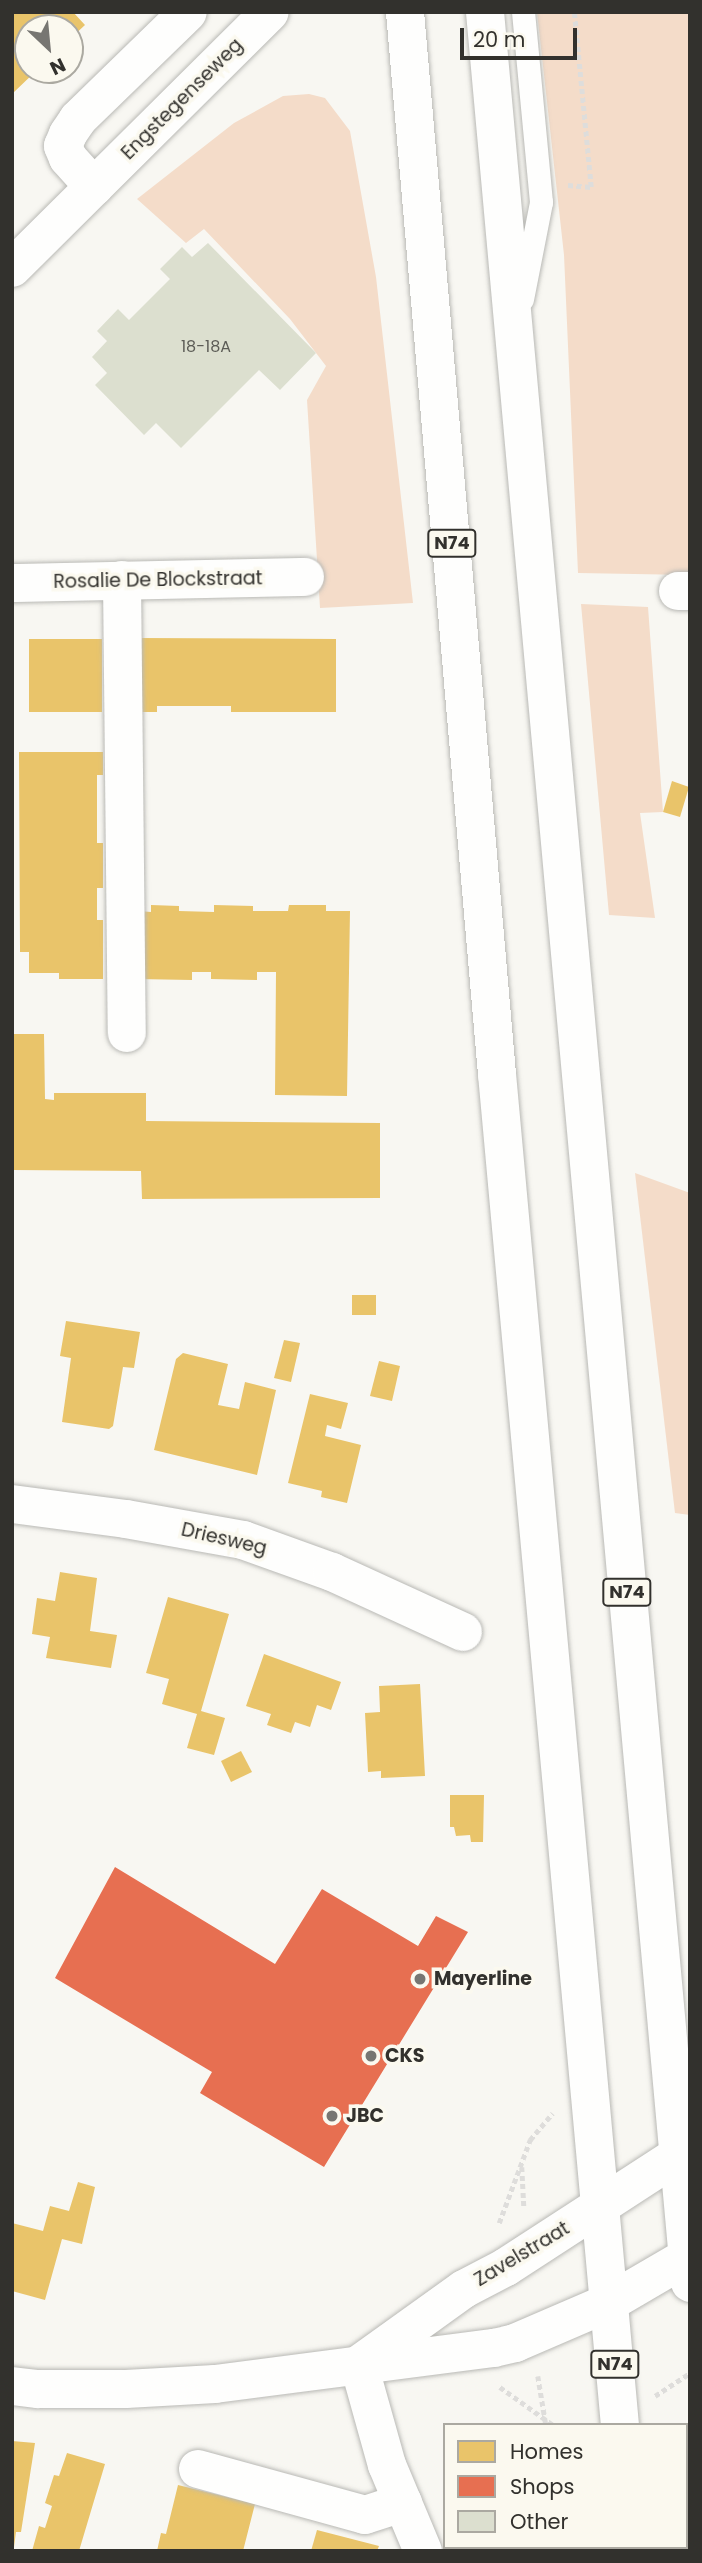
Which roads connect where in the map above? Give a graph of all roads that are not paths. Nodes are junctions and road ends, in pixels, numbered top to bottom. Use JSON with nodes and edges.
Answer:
{"nodes":[{"id":1,"x":188,"y":12,"type":"edge"},
{"id":2,"x":270,"y":12,"type":"edge"},
{"id":3,"x":405,"y":12,"type":"edge"},
{"id":4,"x":485,"y":12,"type":"edge"},
{"id":5,"x":523,"y":12,"type":"edge"},
{"id":6,"x":94,"y":187,"type":"junction"},
{"id":7,"x":12,"y":268,"type":"edge"},
{"id":8,"x":514,"y":340,"type":"junction"},
{"id":9,"x":305,"y":577,"type":"dead end"},
{"id":10,"x":122,"y":580,"type":"junction"},
{"id":11,"x":12,"y":583,"type":"edge"},
{"id":12,"x":127,"y":1032,"type":"dead end"},
{"id":13,"x":12,"y":1504,"type":"edge"},
{"id":14,"x":463,"y":1632,"type":"dead end"},
{"id":15,"x":684,"y":2153,"type":"edge"},
{"id":16,"x":602,"y":2206,"type":"junction"},
{"id":17,"x":689,"y":2265,"type":"edge"},
{"id":18,"x":610,"y":2302,"type":"junction"},
{"id":19,"x":359,"y":2365,"type":"junction"},
{"id":20,"x":12,"y":2386,"type":"edge"},
{"id":21,"x":620,"y":2423,"type":"edge"},
{"id":22,"x":198,"y":2469,"type":"dead end"},
{"id":23,"x":403,"y":2503,"type":"junction"},
{"id":24,"x":424,"y":2551,"type":"edge"}],
"edges":[{"from":1,"to":6,"type":"main road"},
{"from":2,"to":6,"type":"main road","name":"Engstegenseweg"},
{"from":3,"to":16,"type":"main road","number":"N74"},
{"from":4,"to":8,"type":"main road","number":"N74"},
{"from":5,"to":8,"type":"lane"},
{"from":6,"to":7,"type":"main road","name":"Engstegenseweg"},
{"from":8,"to":15,"type":"main road","number":"N74"},
{"from":9,"to":10,"type":"main road","name":"Rosalie De Blockstraat"},
{"from":10,"to":11,"type":"main road","name":"Rosalie De Blockstraat"},
{"from":10,"to":12,"type":"main road"},
{"from":13,"to":14,"type":"main road","name":"Driesweg"},
{"from":15,"to":16,"type":"main road","name":"Zavelstraat"},
{"from":15,"to":17,"type":"main road","number":"N74"},
{"from":16,"to":18,"type":"main road","number":"N74"},
{"from":16,"to":19,"type":"main road","name":"Zavelstraat"},
{"from":17,"to":18,"type":"main road","name":"Zavelstraat"},
{"from":18,"to":19,"type":"main road","name":"Zavelstraat"},
{"from":18,"to":21,"type":"main road","number":"N74"},
{"from":19,"to":20,"type":"main road","name":"Zavelstraat"},
{"from":19,"to":23,"type":"main road"},
{"from":22,"to":23,"type":"main road"},
{"from":23,"to":24,"type":"main road"}]}
